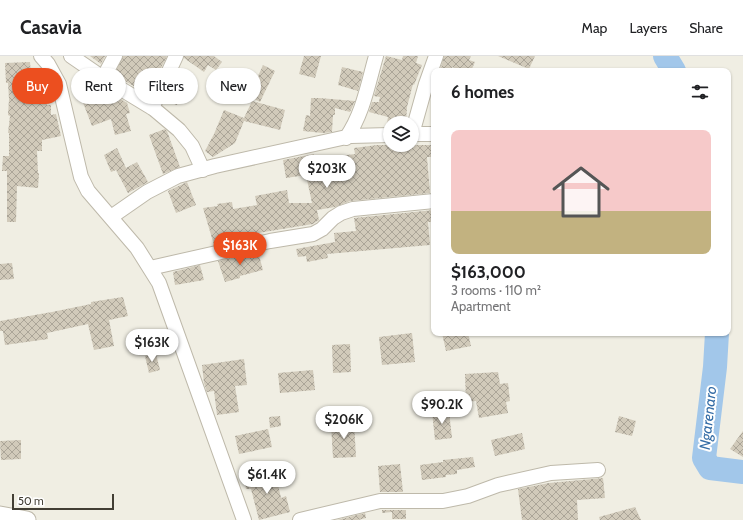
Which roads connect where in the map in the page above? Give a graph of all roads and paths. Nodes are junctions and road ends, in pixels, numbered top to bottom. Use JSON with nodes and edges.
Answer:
{"nodes":[{"id":1,"x":42,"y":56,"type":"edge"},
{"id":2,"x":71,"y":56,"type":"edge"},
{"id":3,"x":115,"y":56,"type":"edge"},
{"id":4,"x":176,"y":56,"type":"edge"},
{"id":5,"x":376,"y":56,"type":"edge"},
{"id":6,"x":436,"y":56,"type":"edge"},
{"id":7,"x":88,"y":68,"type":"edge"},
{"id":8,"x":108,"y":68,"type":"edge"},
{"id":9,"x":432,"y":68,"type":"edge"},
{"id":10,"x":431,"y":70,"type":"edge"},
{"id":11,"x":126,"y":92,"type":"edge"},
{"id":12,"x":152,"y":108,"type":"junction"},
{"id":13,"x":431,"y":134,"type":"edge"},
{"id":14,"x":383,"y":135,"type":"edge"},
{"id":15,"x":346,"y":138,"type":"junction"},
{"id":16,"x":203,"y":170,"type":"junction"},
{"id":17,"x":431,"y":201,"type":"edge"},
{"id":18,"x":111,"y":217,"type":"junction"},
{"id":19,"x":150,"y":268,"type":"junction"},
{"id":20,"x":598,"y":470,"type":"dead end"},
{"id":21,"x":0,"y":515,"type":"edge"},
{"id":22,"x":0,"y":520,"type":"edge"},
{"id":23,"x":27,"y":520,"type":"edge"},
{"id":24,"x":244,"y":520,"type":"edge"},
{"id":25,"x":300,"y":520,"type":"edge"}],
"edges":[{"from":1,"to":18,"type":"street"},
{"from":2,"to":7,"type":"street"},
{"from":3,"to":8,"type":"street"},
{"from":4,"to":12,"type":"street"},
{"from":5,"to":15,"type":"street"},
{"from":6,"to":9,"type":"street"},
{"from":10,"to":13,"type":"street"},
{"from":11,"to":12,"type":"street"},
{"from":12,"to":16,"type":"street"},
{"from":14,"to":15,"type":"street"},
{"from":15,"to":16,"type":"street"},
{"from":16,"to":18,"type":"street"},
{"from":17,"to":19,"type":"street"},
{"from":18,"to":19,"type":"street"},
{"from":19,"to":24,"type":"street"},
{"from":20,"to":25,"type":"street"},
{"from":21,"to":22,"type":"street"},
{"from":21,"to":23,"type":"street"}]}
